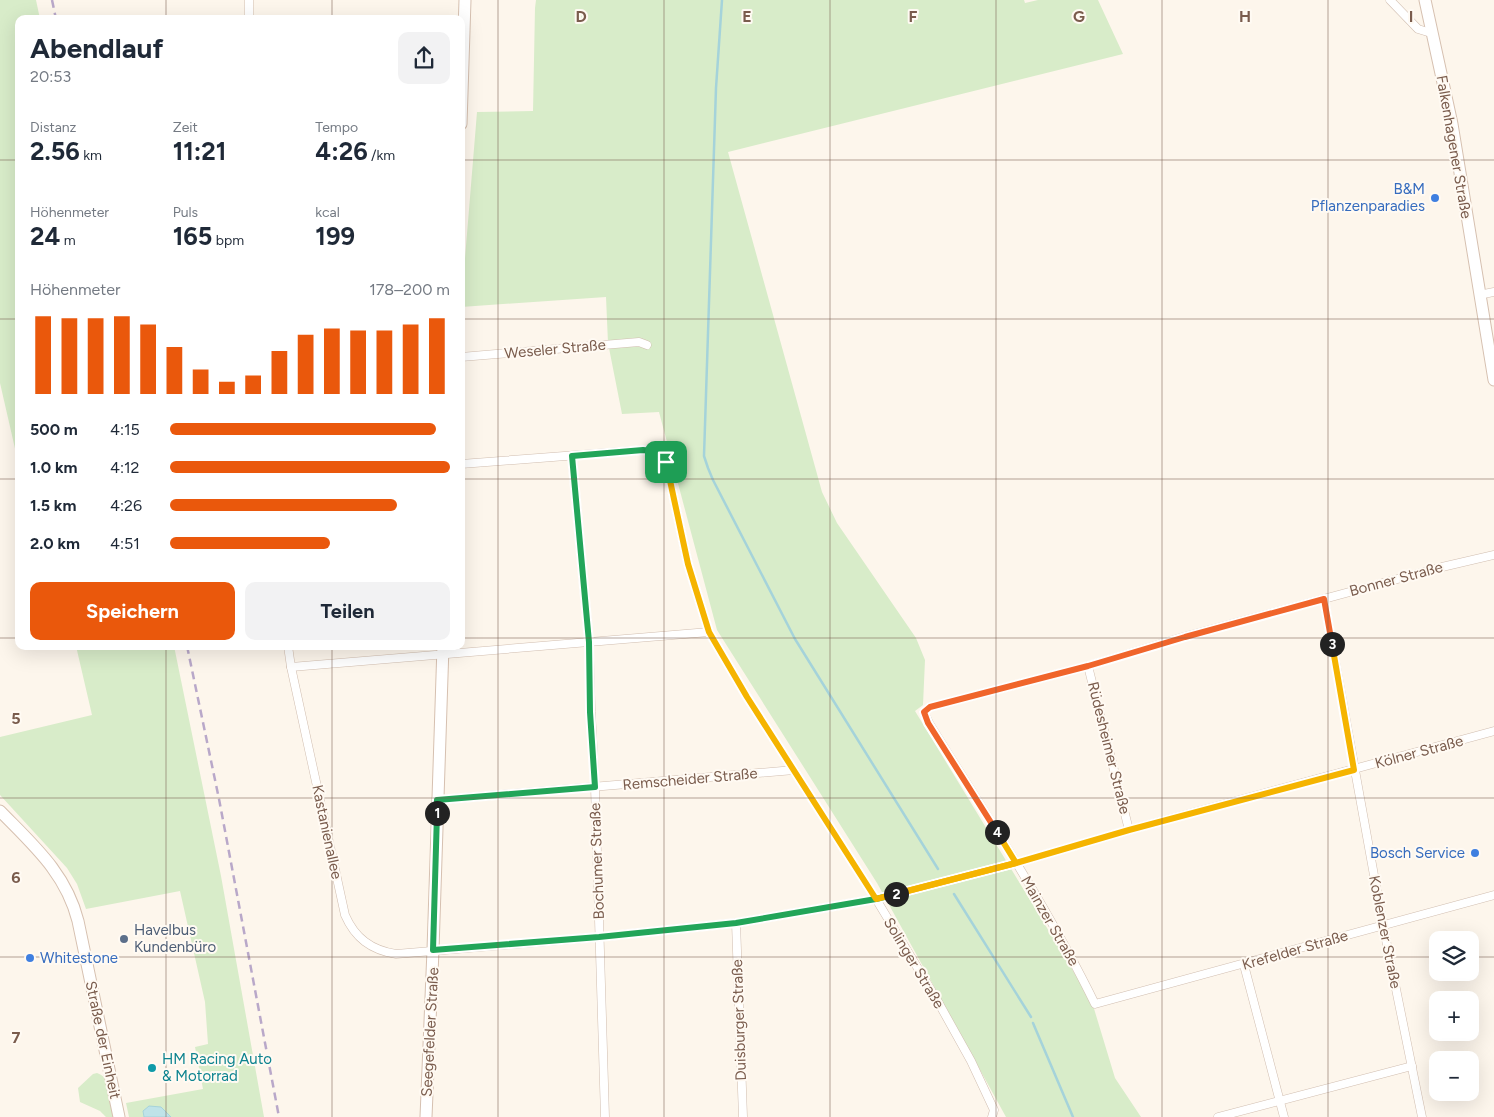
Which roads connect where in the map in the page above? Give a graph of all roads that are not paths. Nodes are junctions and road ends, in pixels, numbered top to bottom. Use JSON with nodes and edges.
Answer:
{"nodes":[{"id":1,"x":248,"y":0,"type":"edge"},
{"id":2,"x":465,"y":0,"type":"edge"},
{"id":3,"x":1390,"y":0,"type":"edge"},
{"id":4,"x":1425,"y":0,"type":"edge"},
{"id":5,"x":249,"y":15,"type":"edge"},
{"id":6,"x":464,"y":15,"type":"edge"},
{"id":7,"x":1431,"y":33,"type":"junction"},
{"id":8,"x":1494,"y":292,"type":"edge"},
{"id":9,"x":1479,"y":295,"type":"junction"},
{"id":10,"x":648,"y":345,"type":"dead end"},
{"id":11,"x":465,"y":357,"type":"edge"},
{"id":12,"x":1494,"y":380,"type":"edge"},
{"id":13,"x":572,"y":456,"type":"junction"},
{"id":14,"x":465,"y":464,"type":"edge"},
{"id":15,"x":1494,"y":555,"type":"edge"},
{"id":16,"x":1324,"y":599,"type":"junction"},
{"id":17,"x":709,"y":632,"type":"junction"},
{"id":18,"x":589,"y":642,"type":"junction"},
{"id":19,"x":465,"y":649,"type":"edge"},
{"id":20,"x":289,"y":650,"type":"edge"},
{"id":21,"x":443,"y":650,"type":"edge"},
{"id":22,"x":1088,"y":666,"type":"junction"},
{"id":23,"x":291,"y":667,"type":"junction"},
{"id":24,"x":924,"y":712,"type":"joint"},
{"id":25,"x":1494,"y":731,"type":"edge"},
{"id":26,"x":794,"y":770,"type":"junction"},
{"id":27,"x":1354,"y":770,"type":"junction"},
{"id":28,"x":595,"y":787,"type":"junction"},
{"id":29,"x":437,"y":800,"type":"junction"},
{"id":30,"x":0,"y":811,"type":"edge"},
{"id":31,"x":1129,"y":830,"type":"junction"},
{"id":32,"x":1016,"y":863,"type":"junction"},
{"id":33,"x":1494,"y":895,"type":"edge"},
{"id":34,"x":876,"y":899,"type":"junction"},
{"id":35,"x":736,"y":923,"type":"junction"},
{"id":36,"x":1383,"y":925,"type":"junction"},
{"id":37,"x":599,"y":937,"type":"junction"},
{"id":38,"x":433,"y":950,"type":"junction"},
{"id":39,"x":1244,"y":964,"type":"junction"},
{"id":40,"x":1095,"y":1004,"type":"joint"},
{"id":41,"x":1412,"y":1066,"type":"junction"},
{"id":42,"x":1279,"y":1101,"type":"junction"},
{"id":43,"x":119,"y":1117,"type":"edge"},
{"id":44,"x":426,"y":1117,"type":"edge"},
{"id":45,"x":604,"y":1117,"type":"edge"},
{"id":46,"x":743,"y":1117,"type":"edge"},
{"id":47,"x":992,"y":1117,"type":"edge"},
{"id":48,"x":1218,"y":1117,"type":"edge"},
{"id":49,"x":1284,"y":1117,"type":"edge"},
{"id":50,"x":1422,"y":1117,"type":"edge"}],
"edges":[{"from":1,"to":5,"type":"street"},
{"from":2,"to":6,"type":"street"},
{"from":3,"to":7,"type":"street"},
{"from":4,"to":7,"type":"street","name":"Falkenhagener Straße"},
{"from":7,"to":9,"type":"street","name":"Falkenhagener Straße"},
{"from":8,"to":9,"type":"street"},
{"from":9,"to":12,"type":"street","name":"Falkenhagener Straße"},
{"from":10,"to":11,"type":"street","name":"Weseler Straße"},
{"from":13,"to":14,"type":"street"},
{"from":13,"to":17,"type":"street","name":"Solinger Straße"},
{"from":13,"to":18,"type":"street","name":"Bochumer Straße"},
{"from":15,"to":16,"type":"street","name":"Bonner Straße"},
{"from":16,"to":22,"type":"street","name":"Bonner Straße"},
{"from":16,"to":27,"type":"street","name":"Koblenzer Straße"},
{"from":17,"to":18,"type":"street"},
{"from":17,"to":26,"type":"street","name":"Solinger Straße"},
{"from":18,"to":19,"type":"street"},
{"from":18,"to":28,"type":"street","name":"Bochumer Straße"},
{"from":20,"to":23,"type":"street","name":"Kastanienallee"},
{"from":21,"to":23,"type":"street"},
{"from":21,"to":29,"type":"street","name":"Seegefelder Straße"},
{"from":22,"to":24,"type":"street","name":"Bonner Straße"},
{"from":22,"to":31,"type":"street","name":"Rüdesheimer Straße"},
{"from":23,"to":38,"type":"street","name":"Kastanienallee"},
{"from":24,"to":32,"type":"street","name":"Mainzer Straße"},
{"from":25,"to":27,"type":"street","name":"Kölner Straße"},
{"from":26,"to":28,"type":"street","name":"Remscheider Straße"},
{"from":26,"to":34,"type":"street","name":"Solinger Straße"},
{"from":27,"to":31,"type":"street","name":"Kölner Straße"},
{"from":27,"to":36,"type":"street","name":"Koblenzer Straße"},
{"from":28,"to":29,"type":"street","name":"Remscheider Straße"},
{"from":28,"to":37,"type":"street","name":"Bochumer Straße"},
{"from":29,"to":38,"type":"street","name":"Seegefelder Straße"},
{"from":30,"to":43,"type":"street","name":"Straße der Einheit"},
{"from":31,"to":32,"type":"street","name":"Kölner Straße"},
{"from":32,"to":34,"type":"street","name":"Kölner Straße"},
{"from":32,"to":40,"type":"street","name":"Mainzer Straße"},
{"from":33,"to":36,"type":"street","name":"Krefelder Straße"},
{"from":34,"to":35,"type":"street","name":"Kölner Straße"},
{"from":34,"to":47,"type":"street","name":"Solinger Straße"},
{"from":35,"to":37,"type":"street","name":"Kölner Straße"},
{"from":35,"to":46,"type":"street","name":"Duisburger Straße"},
{"from":36,"to":39,"type":"street","name":"Krefelder Straße"},
{"from":36,"to":41,"type":"street","name":"Koblenzer Straße"},
{"from":37,"to":38,"type":"street","name":"Kölner Straße"},
{"from":37,"to":45,"type":"street","name":"Bochumer Straße"},
{"from":38,"to":44,"type":"street","name":"Seegefelder Straße"},
{"from":39,"to":40,"type":"street","name":"Krefelder Straße"},
{"from":39,"to":42,"type":"street"},
{"from":41,"to":42,"type":"street"},
{"from":41,"to":50,"type":"street","name":"Koblenzer Straße"},
{"from":42,"to":48,"type":"street"},
{"from":42,"to":49,"type":"street"}]}
